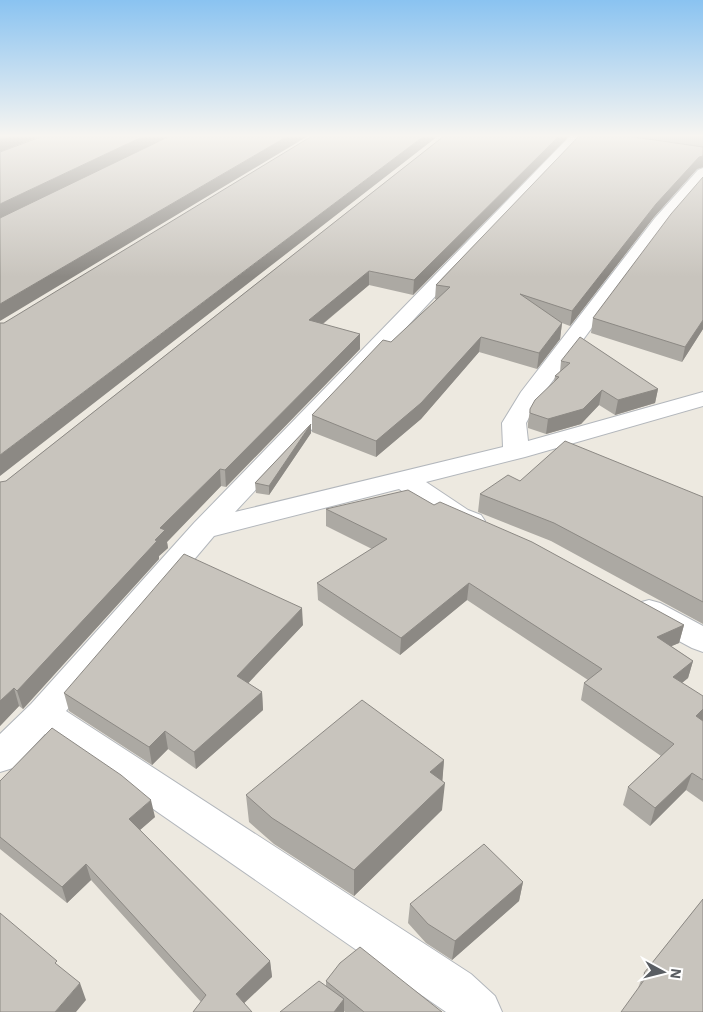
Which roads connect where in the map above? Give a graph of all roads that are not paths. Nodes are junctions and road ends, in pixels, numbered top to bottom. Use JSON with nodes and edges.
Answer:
{"nodes":[{"id":1,"x":532,"y":183,"type":"edge"},
{"id":2,"x":694,"y":183,"type":"edge"},
{"id":3,"x":703,"y":399,"type":"edge"},
{"id":4,"x":516,"y":452,"type":"junction"},
{"id":5,"x":404,"y":480,"type":"junction"},
{"id":6,"x":204,"y":529,"type":"junction"},
{"id":7,"x":495,"y":531,"type":"edge"},
{"id":8,"x":626,"y":598,"type":"edge"},
{"id":9,"x":703,"y":640,"type":"edge"},
{"id":10,"x":43,"y":714,"type":"junction"},
{"id":11,"x":0,"y":758,"type":"edge"},
{"id":12,"x":479,"y":1012,"type":"edge"}],
"edges":[{"from":1,"to":6,"type":"street"},
{"from":2,"to":4,"type":"street"},
{"from":3,"to":4,"type":"street"},
{"from":4,"to":5,"type":"street"},
{"from":5,"to":6,"type":"street"},
{"from":5,"to":7,"type":"street"},
{"from":6,"to":10,"type":"street"},
{"from":8,"to":9,"type":"street"},
{"from":10,"to":11,"type":"street"},
{"from":10,"to":12,"type":"street"}]}
